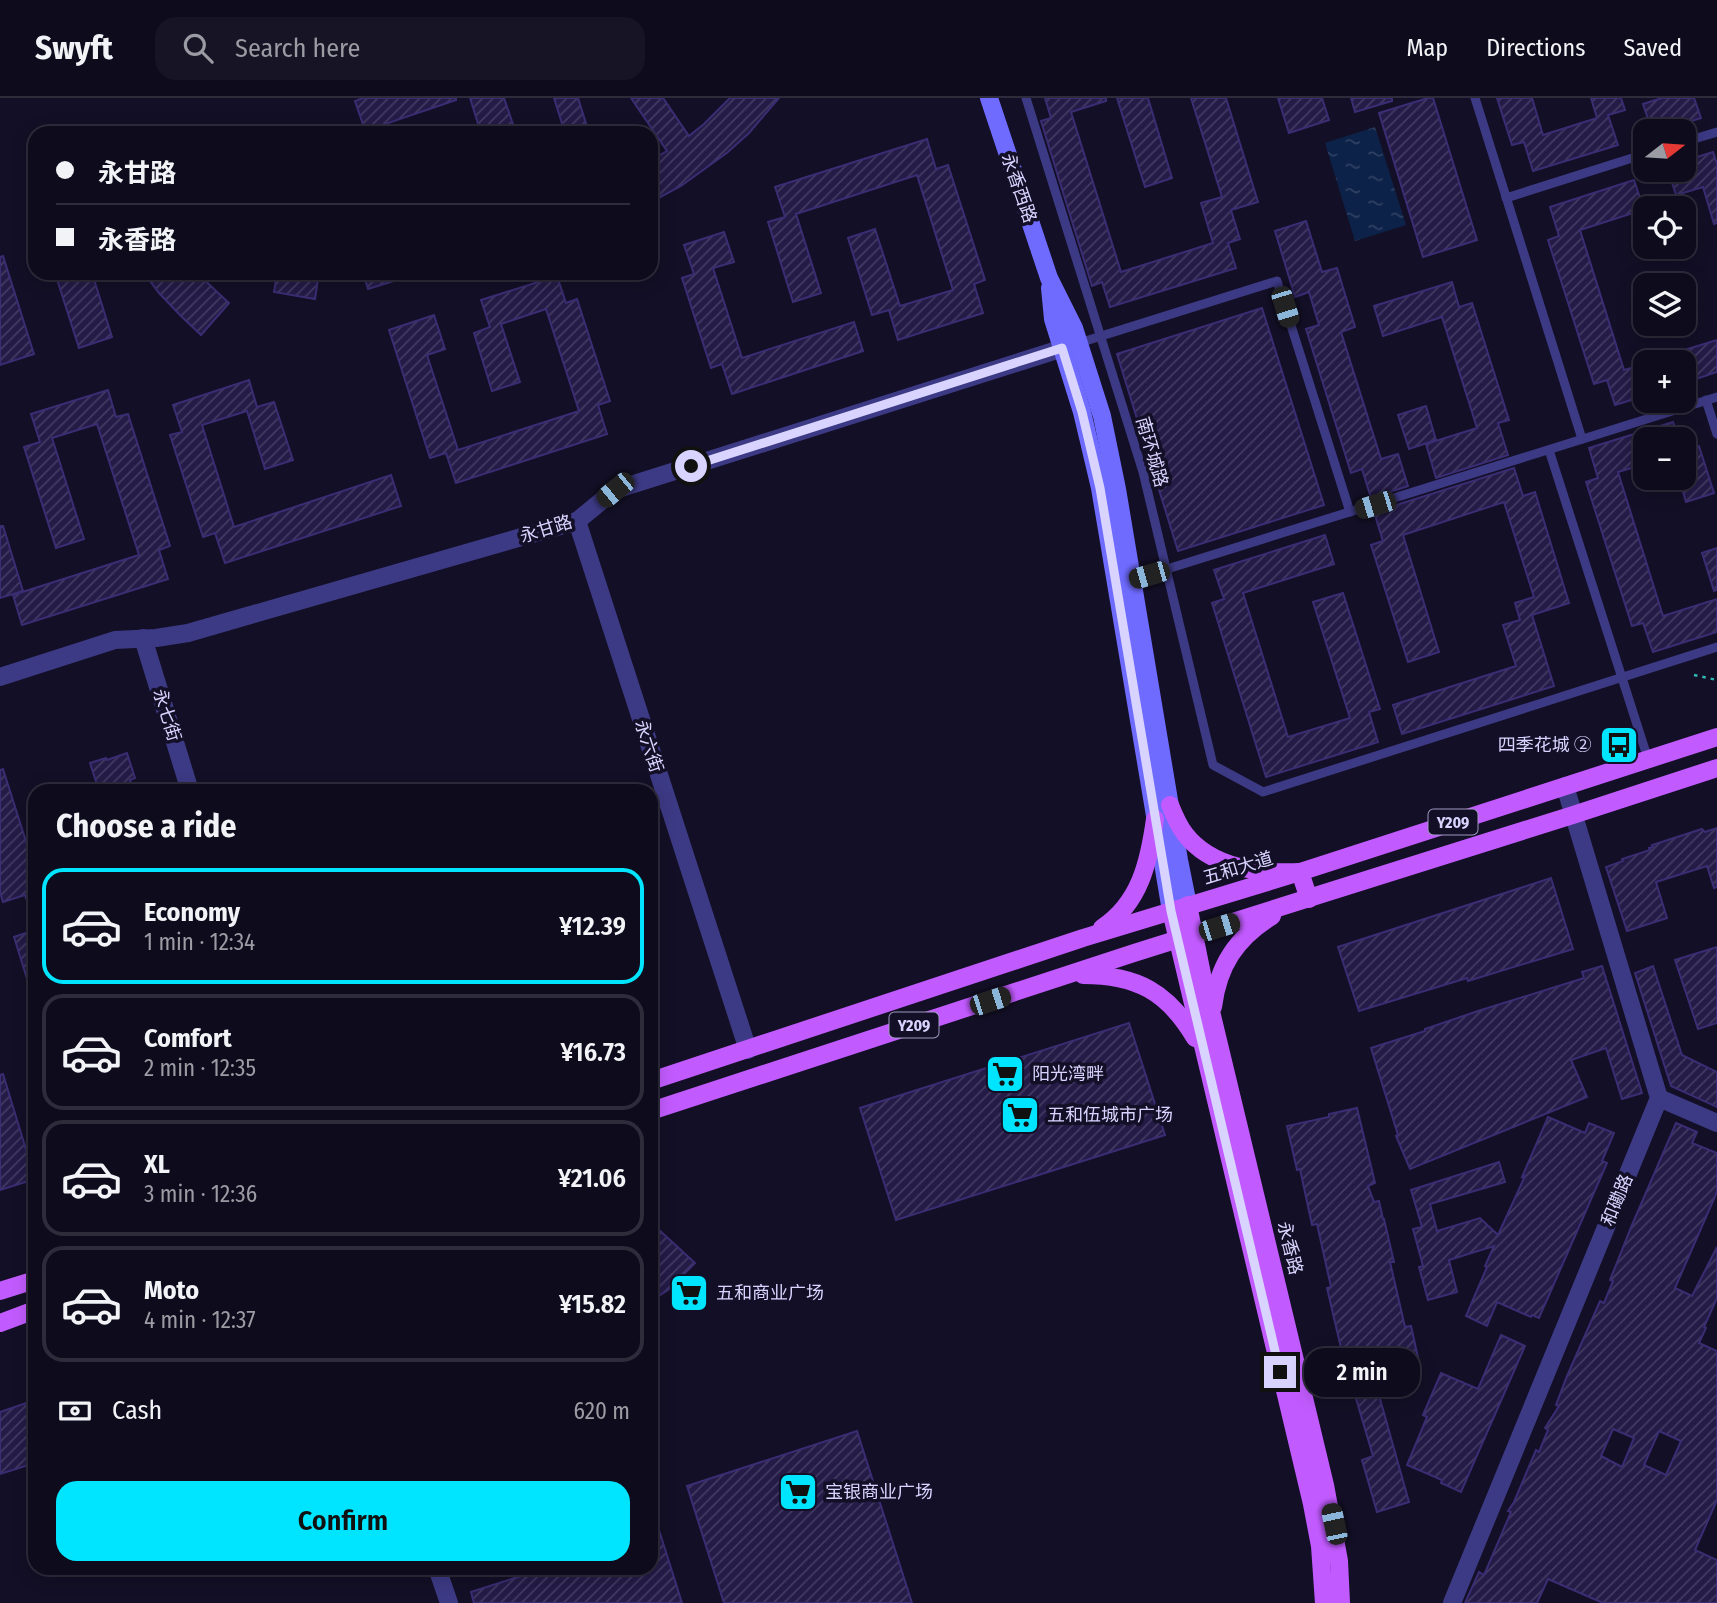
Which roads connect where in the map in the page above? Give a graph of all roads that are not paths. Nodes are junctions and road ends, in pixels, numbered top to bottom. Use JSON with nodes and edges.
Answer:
{"nodes":[{"id":1,"x":989,"y":98,"type":"edge"},
{"id":2,"x":1026,"y":98,"type":"edge"},
{"id":3,"x":1475,"y":98,"type":"edge"},
{"id":4,"x":1717,"y":132,"type":"edge"},
{"id":5,"x":1696,"y":138,"type":"edge"},
{"id":6,"x":1633,"y":158,"type":"edge"},
{"id":7,"x":1506,"y":198,"type":"junction"},
{"id":8,"x":1101,"y":336,"type":"junction"},
{"id":9,"x":1070,"y":346,"type":"junction"},
{"id":10,"x":1717,"y":397,"type":"edge"},
{"id":11,"x":1706,"y":400,"type":"junction"},
{"id":12,"x":1717,"y":434,"type":"edge"},
{"id":13,"x":1582,"y":439,"type":"junction"},
{"id":14,"x":1549,"y":450,"type":"junction"},
{"id":15,"x":1350,"y":512,"type":"junction"},
{"id":16,"x":577,"y":521,"type":"junction"},
{"id":17,"x":1166,"y":570,"type":"junction"},
{"id":18,"x":1132,"y":580,"type":"junction"},
{"id":19,"x":143,"y":638,"type":"junction"},
{"id":20,"x":1717,"y":647,"type":"edge"},
{"id":21,"x":0,"y":677,"type":"edge"},
{"id":22,"x":1622,"y":677,"type":"junction"},
{"id":23,"x":1717,"y":737,"type":"edge"},
{"id":24,"x":1648,"y":759,"type":"junction"},
{"id":25,"x":1717,"y":768,"type":"edge"},
{"id":26,"x":188,"y":784,"type":"edge"},
{"id":27,"x":1565,"y":786,"type":"junction"},
{"id":28,"x":1170,"y":805,"type":"junction"},
{"id":29,"x":1573,"y":815,"type":"junction"},
{"id":30,"x":1155,"y":819,"type":"junction"},
{"id":31,"x":1300,"y":872,"type":"junction"},
{"id":32,"x":1301,"y":901,"type":"junction"},
{"id":33,"x":1179,"y":908,"type":"junction"},
{"id":34,"x":1083,"y":937,"type":"junction"},
{"id":35,"x":1186,"y":938,"type":"junction"},
{"id":36,"x":1053,"y":948,"type":"junction"},
{"id":37,"x":1064,"y":977,"type":"junction"},
{"id":38,"x":1214,"y":1024,"type":"junction"},
{"id":39,"x":748,"y":1050,"type":"junction"},
{"id":40,"x":1204,"y":1055,"type":"junction"},
{"id":41,"x":658,"y":1079,"type":"edge"},
{"id":42,"x":1658,"y":1098,"type":"junction"},
{"id":43,"x":658,"y":1109,"type":"edge"},
{"id":44,"x":1717,"y":1123,"type":"edge"},
{"id":45,"x":28,"y":1282,"type":"edge"},
{"id":46,"x":0,"y":1291,"type":"edge"},
{"id":47,"x":28,"y":1313,"type":"edge"},
{"id":48,"x":0,"y":1323,"type":"edge"},
{"id":49,"x":439,"y":1575,"type":"edge"},
{"id":50,"x":449,"y":1603,"type":"edge"},
{"id":51,"x":1324,"y":1603,"type":"edge"},
{"id":52,"x":1341,"y":1603,"type":"edge"},
{"id":53,"x":1452,"y":1603,"type":"edge"}],
"edges":[{"from":1,"to":9,"type":"main road","name":"永香西路"},
{"from":2,"to":8,"type":"lane","name":"南环城路"},
{"from":3,"to":7,"type":"lane"},
{"from":4,"to":5,"type":"lane"},
{"from":6,"to":7,"type":"lane"},
{"from":7,"to":13,"type":"lane"},
{"from":8,"to":9,"type":"lane"},
{"from":8,"to":15,"type":"lane"},
{"from":8,"to":17,"type":"lane","name":"南环城路"},
{"from":9,"to":16,"type":"street","name":"永甘路"},
{"from":9,"to":18,"type":"main road","name":"永香西路"},
{"from":9,"to":30,"type":"main road","name":"永香西路"},
{"from":10,"to":11,"type":"lane"},
{"from":11,"to":12,"type":"lane"},
{"from":11,"to":13,"type":"lane"},
{"from":13,"to":14,"type":"lane"},
{"from":14,"to":15,"type":"lane"},
{"from":14,"to":22,"type":"lane"},
{"from":15,"to":17,"type":"lane"},
{"from":16,"to":19,"type":"street","name":"永甘路"},
{"from":16,"to":39,"type":"street","name":"永六街"},
{"from":17,"to":18,"type":"lane"},
{"from":17,"to":22,"type":"lane","name":"南环城路"},
{"from":18,"to":28,"type":"main road","name":"永香西路"},
{"from":19,"to":21,"type":"street","name":"永甘路"},
{"from":19,"to":26,"type":"street","name":"永七街"},
{"from":20,"to":22,"type":"lane"},
{"from":22,"to":24,"type":"lane"},
{"from":23,"to":24,"type":"main road","name":"五和大道","number":"Y209"},
{"from":24,"to":27,"type":"main road","name":"五和大道","number":"Y209"},
{"from":25,"to":29,"type":"main road","number":"Y209"},
{"from":27,"to":29,"type":"street"},
{"from":27,"to":31,"type":"main road","name":"五和大道","number":"Y209"},
{"from":28,"to":31,"type":"main road"},
{"from":28,"to":33,"type":"main road","name":"永香西路"},
{"from":29,"to":32,"type":"main road","number":"Y209"},
{"from":29,"to":42,"type":"street"},
{"from":30,"to":33,"type":"main road","name":"永香西路"},
{"from":30,"to":34,"type":"main road"},
{"from":31,"to":32,"type":"main road"},
{"from":31,"to":33,"type":"main road","name":"五和大道","number":"Y209"},
{"from":32,"to":35,"type":"main road","number":"Y209"},
{"from":32,"to":38,"type":"main road"},
{"from":33,"to":34,"type":"main road","name":"五和大道","number":"Y209"},
{"from":33,"to":35,"type":"main road","name":"永香路"},
{"from":34,"to":36,"type":"main road","name":"五和大道","number":"Y209"},
{"from":35,"to":37,"type":"main road","number":"Y209"},
{"from":35,"to":38,"type":"main road","name":"永香路"},
{"from":35,"to":40,"type":"main road","name":"永香路"},
{"from":36,"to":37,"type":"main road"},
{"from":36,"to":39,"type":"main road","name":"五和大道","number":"Y209"},
{"from":37,"to":40,"type":"main road"},
{"from":37,"to":43,"type":"main road","number":"Y209"},
{"from":38,"to":52,"type":"main road","name":"永香路"},
{"from":39,"to":41,"type":"main road","name":"五和大道","number":"Y209"},
{"from":40,"to":51,"type":"main road","name":"永香路"},
{"from":42,"to":44,"type":"street"},
{"from":42,"to":53,"type":"street","name":"和磡路"},
{"from":45,"to":46,"type":"main road"},
{"from":47,"to":48,"type":"main road"},
{"from":49,"to":50,"type":"street"}]}
